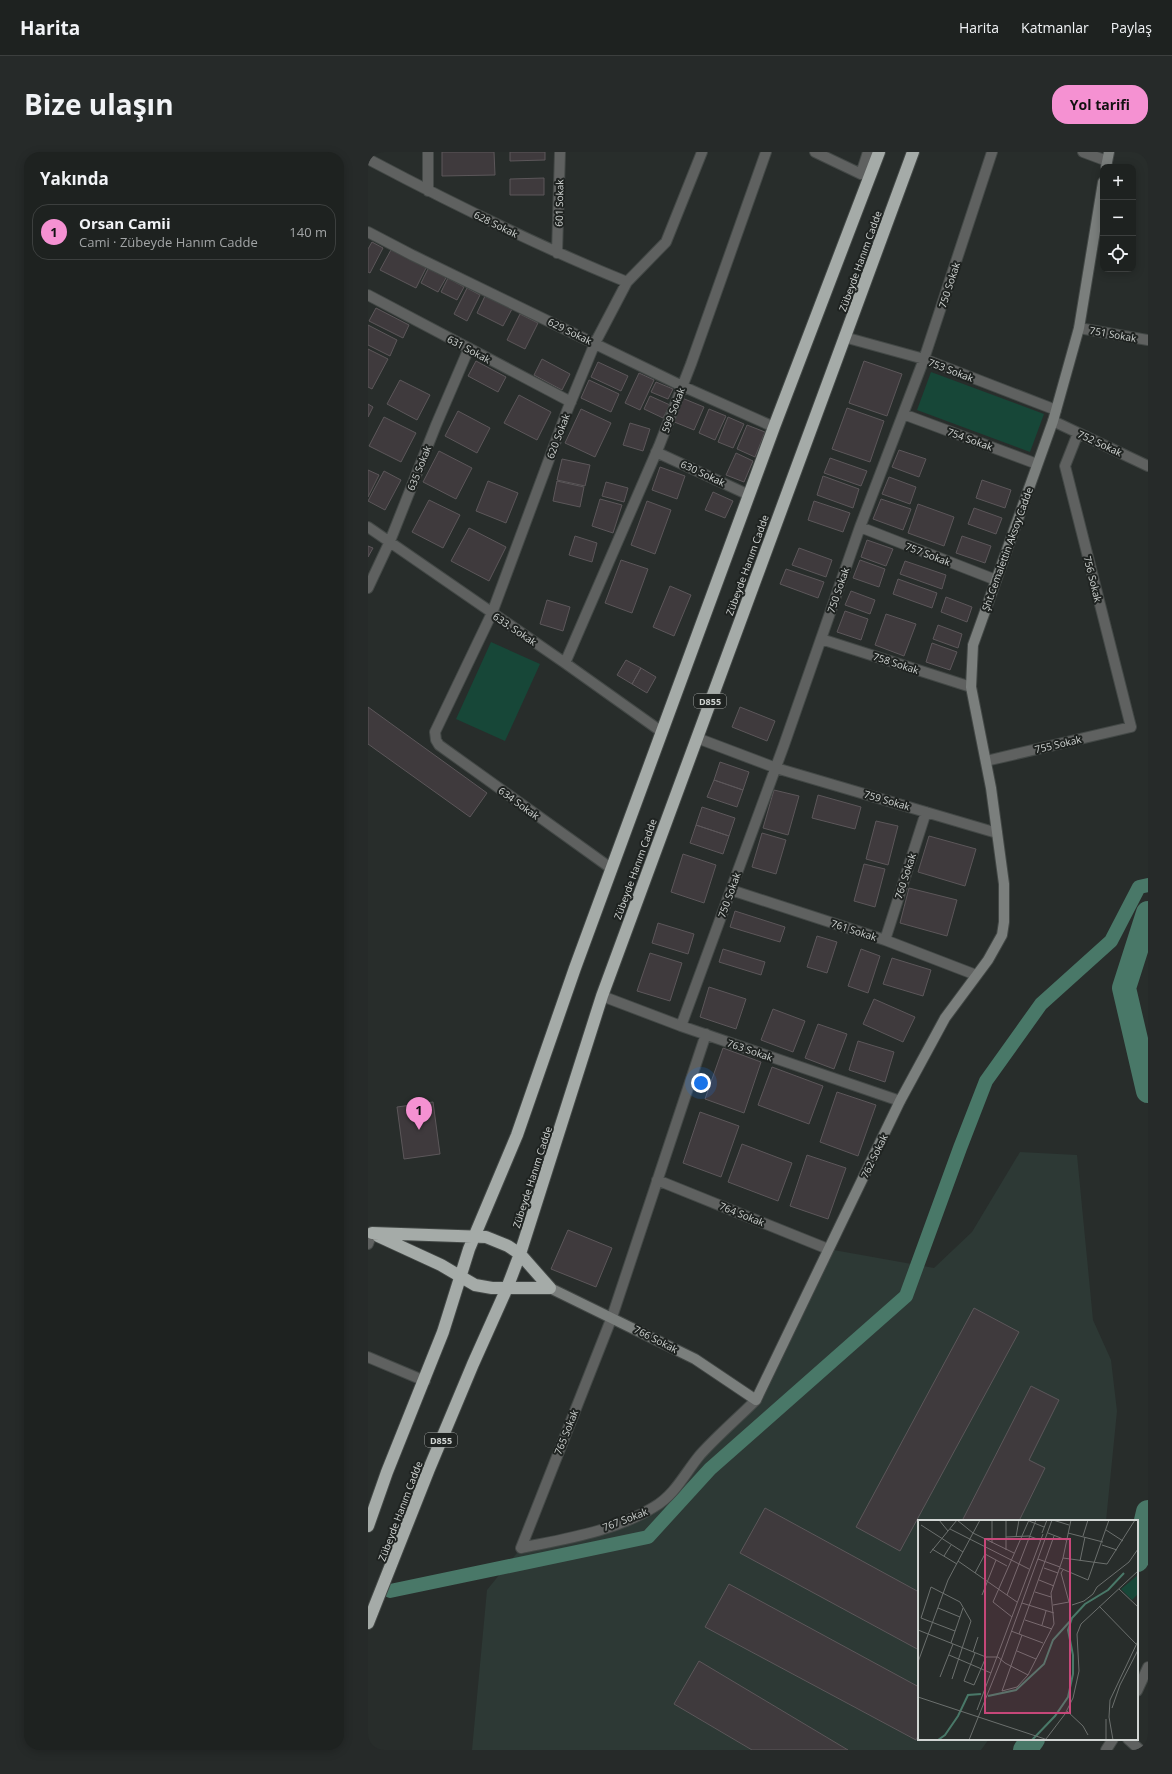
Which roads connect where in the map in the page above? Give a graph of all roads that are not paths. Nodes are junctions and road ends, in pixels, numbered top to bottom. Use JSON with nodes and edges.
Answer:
{"nodes":[{"id":1,"x":428,"y":152,"type":"edge"},
{"id":2,"x":560,"y":152,"type":"edge"},
{"id":3,"x":702,"y":152,"type":"edge"},
{"id":4,"x":766,"y":152,"type":"edge"},
{"id":5,"x":815,"y":152,"type":"edge"},
{"id":6,"x":868,"y":152,"type":"edge"},
{"id":7,"x":879,"y":152,"type":"edge"},
{"id":8,"x":913,"y":152,"type":"edge"},
{"id":9,"x":992,"y":152,"type":"edge"},
{"id":10,"x":1083,"y":152,"type":"edge"},
{"id":11,"x":368,"y":159,"type":"edge"},
{"id":12,"x":1108,"y":160,"type":"edge"},
{"id":13,"x":428,"y":191,"type":"junction"},
{"id":14,"x":1100,"y":200,"type":"edge"},
{"id":15,"x":368,"y":232,"type":"edge"},
{"id":16,"x":557,"y":253,"type":"junction"},
{"id":17,"x":627,"y":282,"type":"junction"},
{"id":18,"x":368,"y":295,"type":"edge"},
{"id":19,"x":1079,"y":328,"type":"junction"},
{"id":20,"x":844,"y":337,"type":"junction"},
{"id":21,"x":1148,"y":340,"type":"edge"},
{"id":22,"x":595,"y":343,"type":"junction"},
{"id":23,"x":469,"y":348,"type":"junction"},
{"id":24,"x":924,"y":359,"type":"junction"},
{"id":25,"x":682,"y":386,"type":"junction"},
{"id":26,"x":571,"y":402,"type":"junction"},
{"id":27,"x":1056,"y":410,"type":"junction"},
{"id":28,"x":903,"y":414,"type":"junction"},
{"id":29,"x":1053,"y":421,"type":"junction"},
{"id":30,"x":774,"y":427,"type":"junction"},
{"id":31,"x":1078,"y":433,"type":"junction"},
{"id":32,"x":656,"y":452,"type":"junction"},
{"id":33,"x":1037,"y":464,"type":"junction"},
{"id":34,"x":1148,"y":466,"type":"edge"},
{"id":35,"x":749,"y":495,"type":"junction"},
{"id":36,"x":368,"y":527,"type":"edge"},
{"id":37,"x":860,"y":527,"type":"junction"},
{"id":38,"x":390,"y":541,"type":"junction"},
{"id":39,"x":996,"y":580,"type":"junction"},
{"id":40,"x":368,"y":588,"type":"edge"},
{"id":41,"x":492,"y":613,"type":"junction"},
{"id":42,"x":821,"y":639,"type":"junction"},
{"id":43,"x":565,"y":663,"type":"junction"},
{"id":44,"x":971,"y":687,"type":"junction"},
{"id":45,"x":1131,"y":727,"type":"joint"},
{"id":46,"x":435,"y":732,"type":"joint"},
{"id":47,"x":662,"y":732,"type":"junction"},
{"id":48,"x":697,"y":738,"type":"junction"},
{"id":49,"x":986,"y":761,"type":"junction"},
{"id":50,"x":776,"y":768,"type":"junction"},
{"id":51,"x":926,"y":812,"type":"junction"},
{"id":52,"x":997,"y":833,"type":"junction"},
{"id":53,"x":612,"y":869,"type":"junction"},
{"id":54,"x":731,"y":890,"type":"junction"},
{"id":55,"x":1004,"y":922,"type":"joint"},
{"id":56,"x":885,"y":940,"type":"junction"},
{"id":57,"x":976,"y":975,"type":"junction"},
{"id":58,"x":602,"y":996,"type":"junction"},
{"id":59,"x":681,"y":1026,"type":"junction"},
{"id":60,"x":706,"y":1034,"type":"junction"},
{"id":61,"x":900,"y":1101,"type":"junction"},
{"id":62,"x":657,"y":1180,"type":"junction"},
{"id":63,"x":474,"y":1236,"type":"junction"},
{"id":64,"x":369,"y":1237,"type":"edge"},
{"id":65,"x":828,"y":1249,"type":"junction"},
{"id":66,"x":520,"y":1254,"type":"junction"},
{"id":67,"x":460,"y":1275,"type":"junction"},
{"id":68,"x":507,"y":1288,"type":"junction"},
{"id":69,"x":550,"y":1288,"type":"junction"},
{"id":70,"x":612,"y":1317,"type":"junction"},
{"id":71,"x":368,"y":1357,"type":"edge"},
{"id":72,"x":425,"y":1381,"type":"junction"},
{"id":73,"x":756,"y":1400,"type":"junction"},
{"id":74,"x":368,"y":1526,"type":"edge"},
{"id":75,"x":521,"y":1548,"type":"joint"},
{"id":76,"x":368,"y":1623,"type":"edge"},
{"id":77,"x":1148,"y":1667,"type":"edge"},
{"id":78,"x":1138,"y":1689,"type":"edge"},
{"id":79,"x":1112,"y":1740,"type":"edge"},
{"id":80,"x":1129,"y":1740,"type":"edge"},
{"id":81,"x":1106,"y":1750,"type":"edge"},
{"id":82,"x":1140,"y":1750,"type":"edge"}],
"edges":[{"from":1,"to":13,"type":"street"},
{"from":2,"to":16,"type":"street","name":"601 Sokak"},
{"from":3,"to":17,"type":"street","name":"620 Sokak"},
{"from":4,"to":25,"type":"street","name":"599 Sokak"},
{"from":5,"to":6,"type":"street"},
{"from":7,"to":30,"type":"highway","name":"Zübeyde Hanım Cadde"},
{"from":8,"to":20,"type":"highway","name":"Zübeyde Hanım Cadde","number":"D855"},
{"from":9,"to":24,"type":"street","name":"750 Sokak"},
{"from":10,"to":12,"type":"street"},
{"from":11,"to":13,"type":"street","name":"628 Sokak"},
{"from":13,"to":16,"type":"street","name":"628 Sokak"},
{"from":14,"to":19,"type":"street","name":"Şht.Cemalettin Aksoy Cadde"},
{"from":15,"to":22,"type":"street","name":"629 Sokak"},
{"from":16,"to":17,"type":"street","name":"628 Sokak"},
{"from":17,"to":22,"type":"street","name":"620 Sokak"},
{"from":18,"to":23,"type":"street","name":"631 Sokak"},
{"from":19,"to":21,"type":"street","name":"751 Sokak"},
{"from":19,"to":27,"type":"street","name":"Şht.Cemalettin Aksoy Cadde"},
{"from":20,"to":24,"type":"street","name":"753 Sokak"},
{"from":20,"to":48,"type":"highway","name":"Zübeyde Hanım Cadde","number":"D855"},
{"from":22,"to":25,"type":"street","name":"629 Sokak"},
{"from":22,"to":26,"type":"street","name":"620 Sokak"},
{"from":23,"to":26,"type":"street","name":"631 Sokak"},
{"from":23,"to":38,"type":"street","name":"635 Sokak"},
{"from":24,"to":27,"type":"street","name":"753 Sokak"},
{"from":24,"to":28,"type":"street","name":"750 Sokak"},
{"from":25,"to":30,"type":"street","name":"629 Sokak"},
{"from":25,"to":32,"type":"street","name":"599 Sokak"},
{"from":26,"to":41,"type":"street","name":"620 Sokak"},
{"from":27,"to":29,"type":"street","name":"Şht.Cemalettin Aksoy Cadde"},
{"from":28,"to":33,"type":"street","name":"754 Sokak"},
{"from":28,"to":37,"type":"street","name":"750 Sokak"},
{"from":29,"to":31,"type":"street","name":"752 Sokak"},
{"from":29,"to":33,"type":"street","name":"Şht.Cemalettin Aksoy Cadde"},
{"from":30,"to":35,"type":"highway","name":"Zübeyde Hanım Cadde"},
{"from":31,"to":34,"type":"street","name":"752 Sokak"},
{"from":31,"to":45,"type":"street","name":"756 Sokak"},
{"from":32,"to":35,"type":"street","name":"630 Sokak"},
{"from":32,"to":43,"type":"street","name":"599 Sokak"},
{"from":33,"to":39,"type":"street","name":"Şht.Cemalettin Aksoy Cadde"},
{"from":35,"to":47,"type":"highway","name":"Zübeyde Hanım Cadde"},
{"from":36,"to":38,"type":"street","name":"633. Sokak"},
{"from":37,"to":39,"type":"street","name":"757 Sokak"},
{"from":37,"to":42,"type":"street","name":"750 Sokak"},
{"from":38,"to":40,"type":"street","name":"635 Sokak"},
{"from":38,"to":41,"type":"street","name":"633. Sokak"},
{"from":39,"to":44,"type":"street","name":"Şht.Cemalettin Aksoy Cadde"},
{"from":41,"to":43,"type":"street","name":"633. Sokak"},
{"from":41,"to":46,"type":"street","name":"620 Sokak"},
{"from":42,"to":44,"type":"street","name":"758 Sokak"},
{"from":42,"to":50,"type":"street","name":"750 Sokak"},
{"from":43,"to":47,"type":"street","name":"633. Sokak"},
{"from":44,"to":49,"type":"street","name":"Şht.Cemalettin Aksoy Cadde"},
{"from":45,"to":49,"type":"street","name":"755 Sokak"},
{"from":46,"to":53,"type":"street","name":"634 Sokak"},
{"from":47,"to":53,"type":"highway","name":"Zübeyde Hanım Cadde"},
{"from":48,"to":50,"type":"street","name":"759 Sokak"},
{"from":48,"to":58,"type":"highway","name":"Zübeyde Hanım Cadde","number":"D855"},
{"from":49,"to":52,"type":"street","name":"Şht.Cemalettin Aksoy Cadde"},
{"from":50,"to":51,"type":"street","name":"759 Sokak"},
{"from":50,"to":54,"type":"street","name":"750 Sokak"},
{"from":51,"to":52,"type":"street","name":"759 Sokak"},
{"from":51,"to":56,"type":"street","name":"760 Sokak"},
{"from":52,"to":55,"type":"street","name":"Şht.Cemalettin Aksoy Cadde"},
{"from":53,"to":63,"type":"highway","name":"Zübeyde Hanım Cadde"},
{"from":54,"to":56,"type":"street","name":"761 Sokak"},
{"from":54,"to":59,"type":"street","name":"750 Sokak"},
{"from":55,"to":57,"type":"street","name":"762 Sokak"},
{"from":56,"to":57,"type":"street","name":"761 Sokak"},
{"from":57,"to":61,"type":"street","name":"762 Sokak"},
{"from":58,"to":59,"type":"street","name":"763 Sokak"},
{"from":58,"to":66,"type":"highway","name":"Zübeyde Hanım Cadde","number":"D855"},
{"from":59,"to":60,"type":"street","name":"763 Sokak"},
{"from":60,"to":61,"type":"street","name":"763 Sokak"},
{"from":60,"to":62,"type":"street","name":"765 Sokak"},
{"from":61,"to":65,"type":"street","name":"762 Sokak"},
{"from":62,"to":65,"type":"street","name":"764 Sokak"},
{"from":62,"to":70,"type":"street","name":"765 Sokak"},
{"from":63,"to":64,"type":"highway"},
{"from":63,"to":66,"type":"highway"},
{"from":63,"to":67,"type":"highway","name":"Zübeyde Hanım Cadde"},
{"from":64,"to":67,"type":"highway"},
{"from":65,"to":73,"type":"street","name":"762 Sokak"},
{"from":66,"to":68,"type":"highway","name":"Zübeyde Hanım Cadde","number":"D855"},
{"from":66,"to":69,"type":"highway"},
{"from":67,"to":68,"type":"highway"},
{"from":67,"to":72,"type":"highway","name":"Zübeyde Hanım Cadde"},
{"from":68,"to":69,"type":"highway"},
{"from":68,"to":76,"type":"highway","name":"Zübeyde Hanım Cadde","number":"D855"},
{"from":69,"to":70,"type":"street","name":"766 Sokak"},
{"from":70,"to":73,"type":"street","name":"766 Sokak"},
{"from":70,"to":75,"type":"street","name":"765 Sokak"},
{"from":71,"to":72,"type":"street"},
{"from":72,"to":74,"type":"highway","name":"Zübeyde Hanım Cadde"},
{"from":73,"to":75,"type":"street","name":"767 Sokak"},
{"from":77,"to":78,"type":"street"},
{"from":79,"to":81,"type":"street"},
{"from":80,"to":82,"type":"street"}]}
